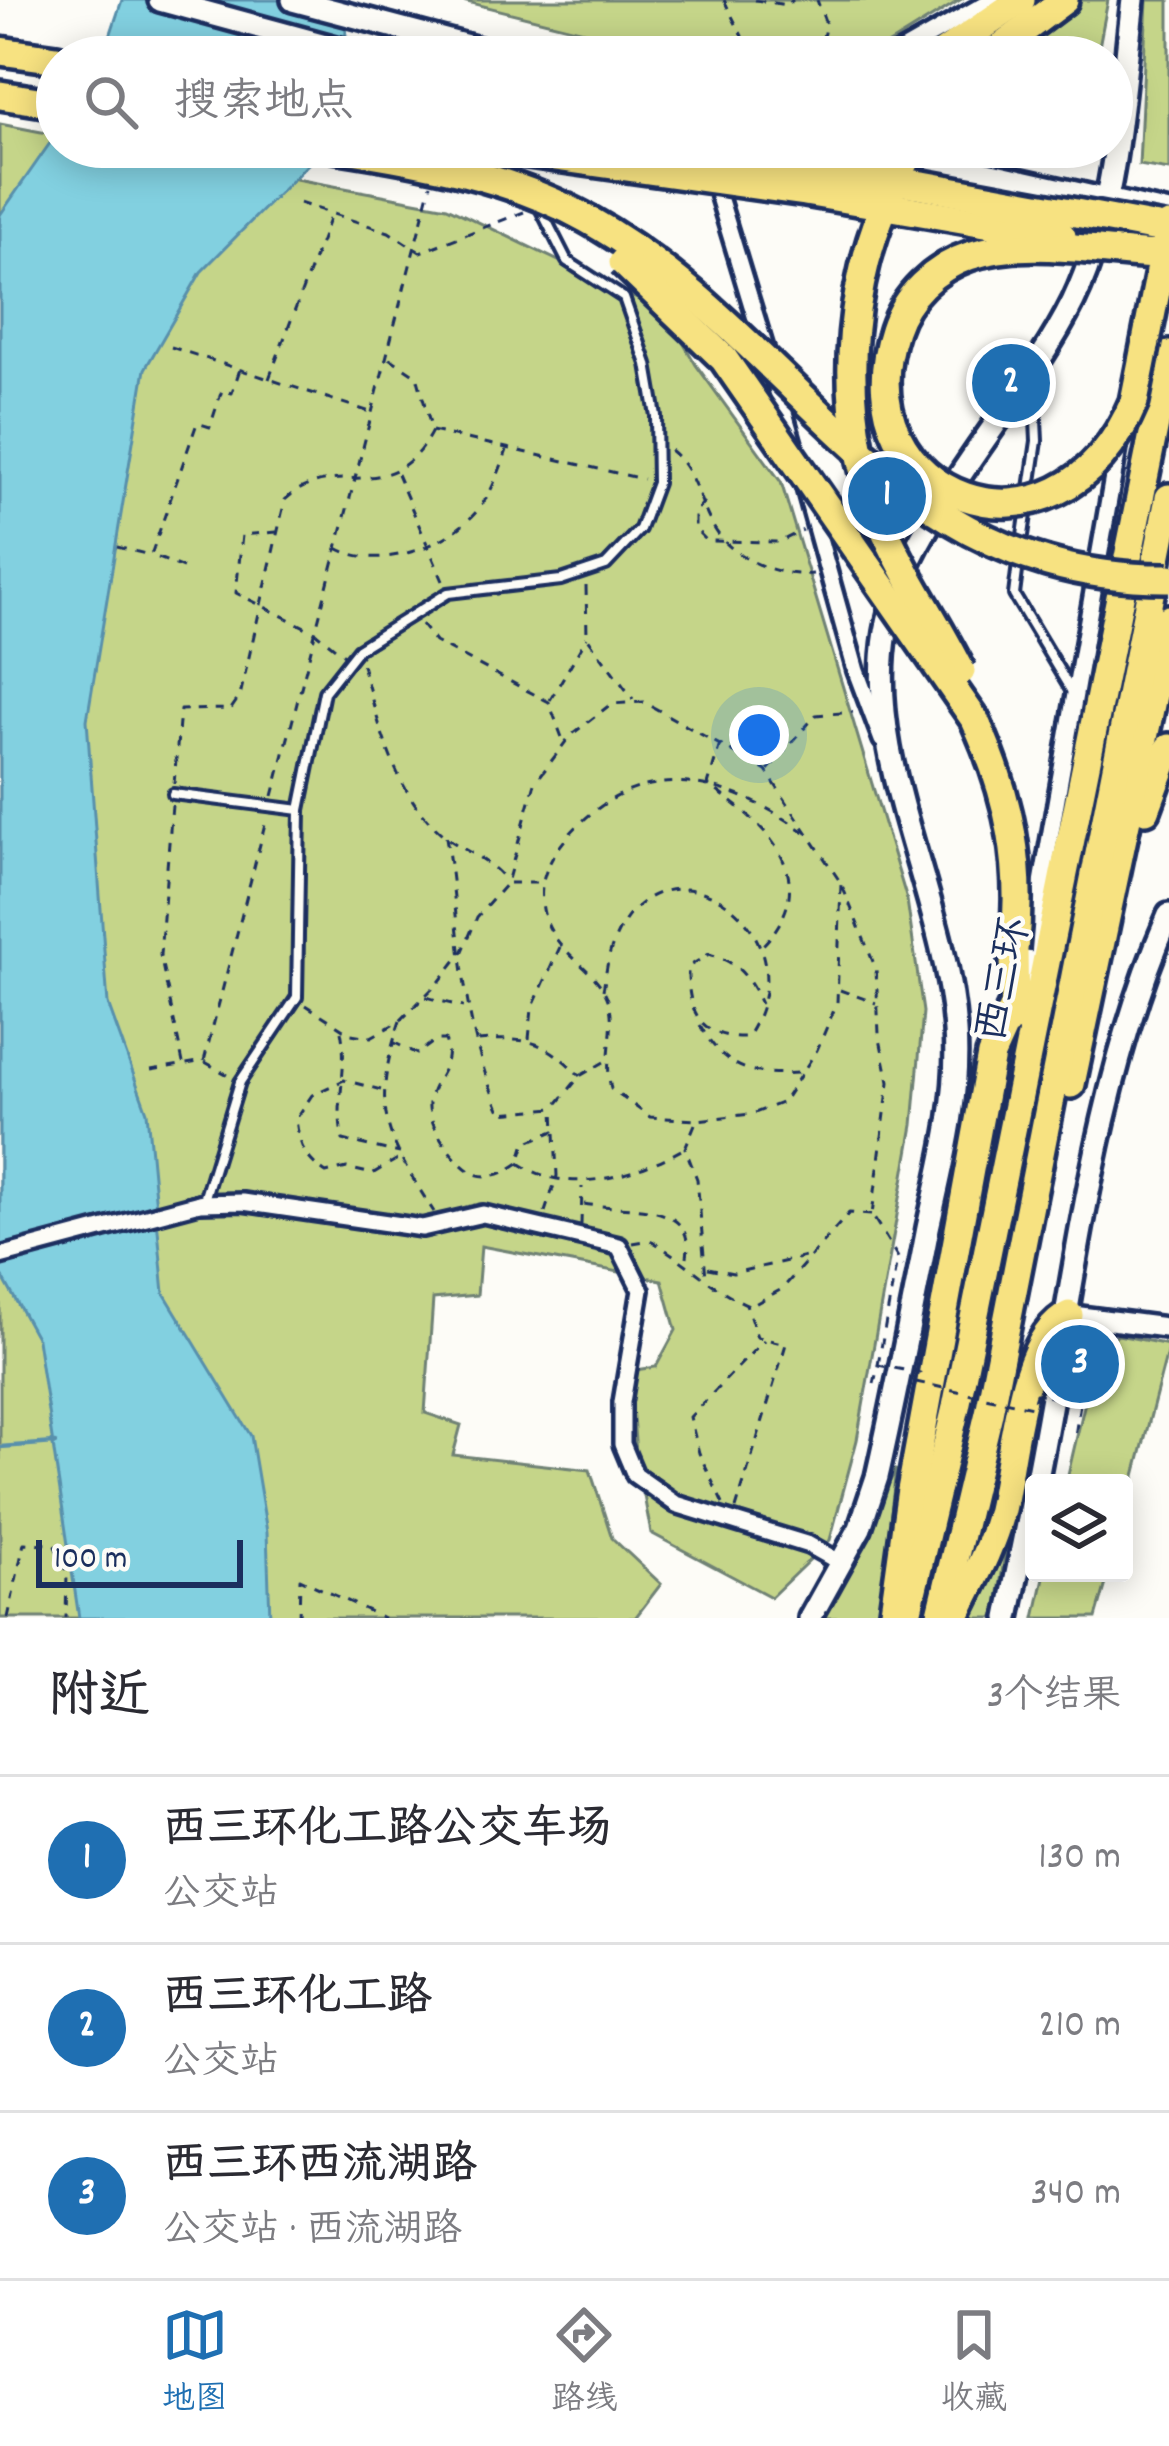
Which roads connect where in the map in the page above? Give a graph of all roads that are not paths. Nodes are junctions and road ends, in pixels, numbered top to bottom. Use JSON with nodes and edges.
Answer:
{"nodes":[{"id":1,"x":160,"y":0,"type":"edge"},
{"id":2,"x":293,"y":0,"type":"edge"},
{"id":3,"x":992,"y":0,"type":"edge"},
{"id":4,"x":1021,"y":0,"type":"edge"},
{"id":5,"x":1064,"y":0,"type":"edge"},
{"id":6,"x":1132,"y":0,"type":"edge"},
{"id":7,"x":292,"y":36,"type":"edge"},
{"id":8,"x":426,"y":36,"type":"edge"},
{"id":9,"x":929,"y":36,"type":"edge"},
{"id":10,"x":969,"y":36,"type":"edge"},
{"id":11,"x":1016,"y":36,"type":"edge"},
{"id":12,"x":1127,"y":36,"type":"edge"},
{"id":13,"x":0,"y":50,"type":"edge"},
{"id":14,"x":36,"y":56,"type":"edge"},
{"id":15,"x":36,"y":87,"type":"edge"},
{"id":16,"x":6,"y":90,"type":"edge"},
{"id":17,"x":36,"y":96,"type":"edge"},
{"id":18,"x":443,"y":168,"type":"edge"},
{"id":19,"x":633,"y":168,"type":"edge"},
{"id":20,"x":711,"y":168,"type":"edge"},
{"id":21,"x":795,"y":168,"type":"edge"},
{"id":22,"x":812,"y":168,"type":"edge"},
{"id":23,"x":902,"y":168,"type":"edge"},
{"id":24,"x":962,"y":168,"type":"edge"},
{"id":25,"x":1109,"y":168,"type":"edge"},
{"id":26,"x":497,"y":183,"type":"junction"},
{"id":27,"x":527,"y":184,"type":"dead end"},
{"id":28,"x":1105,"y":201,"type":"junction"},
{"id":29,"x":1169,"y":214,"type":"edge"},
{"id":30,"x":1094,"y":242,"type":"junction"},
{"id":31,"x":1164,"y":247,"type":"edge"},
{"id":32,"x":1169,"y":355,"type":"edge"},
{"id":33,"x":1034,"y":370,"type":"junction"},
{"id":34,"x":1169,"y":498,"type":"edge"},
{"id":35,"x":1169,"y":578,"type":"edge"},
{"id":36,"x":1169,"y":619,"type":"edge"},
{"id":37,"x":1074,"y":694,"type":"junction"},
{"id":38,"x":1169,"y":748,"type":"edge"},
{"id":39,"x":894,"y":769,"type":"junction"},
{"id":40,"x":173,"y":794,"type":"road end"},
{"id":41,"x":300,"y":810,"type":"junction"},
{"id":42,"x":1019,"y":911,"type":"junction"},
{"id":43,"x":1169,"y":915,"type":"edge"},
{"id":44,"x":1075,"y":958,"type":"junction"},
{"id":45,"x":1015,"y":1002,"type":"junction"},
{"id":46,"x":1009,"y":1139,"type":"junction"},
{"id":47,"x":201,"y":1202,"type":"junction"},
{"id":48,"x":0,"y":1256,"type":"edge"},
{"id":49,"x":1069,"y":1316,"type":"junction"},
{"id":50,"x":1169,"y":1328,"type":"edge"},
{"id":51,"x":1038,"y":1474,"type":"edge"},
{"id":52,"x":1025,"y":1536,"type":"edge"},
{"id":53,"x":841,"y":1563,"type":"junction"},
{"id":54,"x":810,"y":1618,"type":"edge"},
{"id":55,"x":893,"y":1618,"type":"edge"},
{"id":56,"x":906,"y":1618,"type":"edge"},
{"id":57,"x":940,"y":1618,"type":"edge"},
{"id":58,"x":955,"y":1618,"type":"edge"},
{"id":59,"x":1008,"y":1618,"type":"edge"}],
"edges":[{"from":1,"to":7,"type":"main road"},
{"from":2,"to":8,"type":"main road"},
{"from":3,"to":9,"type":"street"},
{"from":4,"to":10,"type":"highway"},
{"from":5,"to":11,"type":"highway"},
{"from":6,"to":12,"type":"main road"},
{"from":13,"to":14,"type":"highway"},
{"from":15,"to":16,"type":"highway"},
{"from":16,"to":17,"type":"highway"},
{"from":18,"to":26,"type":"highway","bridge":true},
{"from":19,"to":31,"type":"highway","bridge":true},
{"from":20,"to":39,"type":"street"},
{"from":21,"to":30,"type":"main road"},
{"from":22,"to":31,"type":"highway","bridge":true},
{"from":23,"to":42,"type":"highway","bridge":true},
{"from":24,"to":28,"type":"main road"},
{"from":25,"to":28,"type":"main road"},
{"from":26,"to":35,"type":"highway","bridge":true},
{"from":26,"to":42,"type":"highway","bridge":true},
{"from":27,"to":41,"type":"lane"},
{"from":28,"to":29,"type":"main road"},
{"from":28,"to":30,"type":"main road"},
{"from":30,"to":31,"type":"main road"},
{"from":30,"to":33,"type":"main road"},
{"from":31,"to":31,"type":"highway","bridge":true},
{"from":31,"to":37,"type":"street"},
{"from":32,"to":44,"type":"highway","name":"西三环"},
{"from":33,"to":37,"type":"lane"},
{"from":33,"to":39,"type":"main road"},
{"from":34,"to":44,"type":"highway","name":"西三环"},
{"from":36,"to":44,"type":"highway"},
{"from":37,"to":45,"type":"street"},
{"from":38,"to":44,"type":"highway"},
{"from":39,"to":53,"type":"main road"},
{"from":40,"to":41,"type":"lane"},
{"from":41,"to":47,"type":"lane"},
{"from":42,"to":45,"type":"highway","bridge":true},
{"from":43,"to":49,"type":"main road"},
{"from":44,"to":46,"type":"highway","name":"西三环"},
{"from":44,"to":57,"type":"highway"},
{"from":45,"to":46,"type":"highway"},
{"from":45,"to":55,"type":"highway"},
{"from":46,"to":56,"type":"highway","name":"西三环"},
{"from":47,"to":48,"type":"street"},
{"from":47,"to":53,"type":"street"},
{"from":49,"to":50,"type":"street"},
{"from":49,"to":51,"type":"main road"},
{"from":49,"to":58,"type":"highway"},
{"from":52,"to":59,"type":"main road"},
{"from":53,"to":54,"type":"main road"}]}
